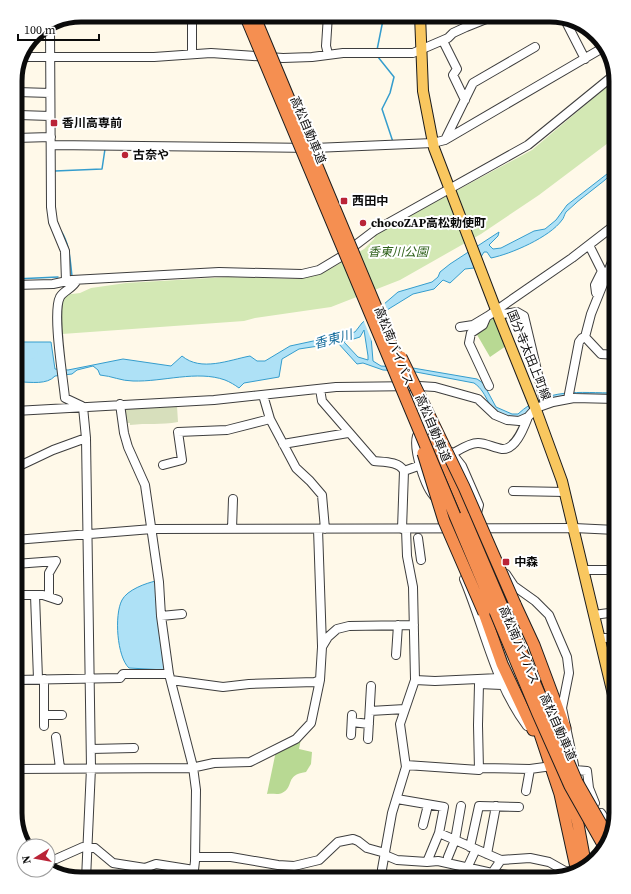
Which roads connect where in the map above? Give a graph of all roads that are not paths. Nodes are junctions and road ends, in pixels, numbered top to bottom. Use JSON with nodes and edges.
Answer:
{"nodes":[{"id":1,"x":192,"y":22,"type":"edge"},
{"id":2,"x":243,"y":22,"type":"edge"},
{"id":3,"x":248,"y":22,"type":"edge"},
{"id":4,"x":257,"y":22,"type":"edge"},
{"id":5,"x":261,"y":22,"type":"edge"},
{"id":6,"x":328,"y":22,"type":"edge"},
{"id":7,"x":420,"y":22,"type":"edge"},
{"id":8,"x":476,"y":22,"type":"edge"},
{"id":9,"x":567,"y":25,"type":"edge"},
{"id":10,"x":50,"y":31,"type":"edge"},
{"id":11,"x":442,"y":41,"type":"junction"},
{"id":12,"x":535,"y":47,"type":"dead end"},
{"id":13,"x":420,"y":50,"type":"junction"},
{"id":14,"x":600,"y":50,"type":"edge"},
{"id":15,"x":192,"y":54,"type":"junction"},
{"id":16,"x":328,"y":54,"type":"junction"},
{"id":17,"x":257,"y":56,"type":"junction"},
{"id":18,"x":27,"y":57,"type":"edge"},
{"id":19,"x":275,"y":57,"type":"junction"},
{"id":20,"x":50,"y":58,"type":"junction"},
{"id":21,"x":585,"y":59,"type":"junction"},
{"id":22,"x":609,"y":79,"type":"edge"},
{"id":23,"x":22,"y":92,"type":"edge"},
{"id":24,"x":50,"y":93,"type":"junction"},
{"id":25,"x":465,"y":100,"type":"junction"},
{"id":26,"x":22,"y":115,"type":"edge"},
{"id":27,"x":50,"y":116,"type":"junction"},
{"id":28,"x":22,"y":139,"type":"edge"},
{"id":29,"x":445,"y":140,"type":"junction"},
{"id":30,"x":51,"y":141,"type":"junction"},
{"id":31,"x":433,"y":143,"type":"junction"},
{"id":32,"x":297,"y":148,"type":"junction"},
{"id":33,"x":314,"y":148,"type":"junction"},
{"id":34,"x":450,"y":191,"type":"junction"},
{"id":35,"x":609,"y":229,"type":"edge"},
{"id":36,"x":589,"y":245,"type":"junction"},
{"id":37,"x":354,"y":248,"type":"junction"},
{"id":38,"x":344,"y":257,"type":"junction"},
{"id":39,"x":609,"y":279,"type":"edge"},
{"id":40,"x":77,"y":280,"type":"junction"},
{"id":41,"x":66,"y":281,"type":"junction"},
{"id":42,"x":22,"y":286,"type":"edge"},
{"id":43,"x":599,"y":294,"type":"junction"},
{"id":44,"x":494,"y":311,"type":"junction"},
{"id":45,"x":460,"y":327,"type":"dead end"},
{"id":46,"x":585,"y":337,"type":"junction"},
{"id":47,"x":390,"y":340,"type":"junction"},
{"id":48,"x":609,"y":355,"type":"edge"},
{"id":49,"x":394,"y":382,"type":"junction"},
{"id":50,"x":411,"y":382,"type":"junction"},
{"id":51,"x":489,"y":386,"type":"dead end"},
{"id":52,"x":320,"y":389,"type":"junction"},
{"id":53,"x":263,"y":395,"type":"junction"},
{"id":54,"x":568,"y":396,"type":"junction"},
{"id":55,"x":609,"y":399,"type":"edge"},
{"id":56,"x":539,"y":403,"type":"junction"},
{"id":57,"x":120,"y":404,"type":"junction"},
{"id":58,"x":83,"y":407,"type":"junction"},
{"id":59,"x":22,"y":411,"type":"edge"},
{"id":60,"x":412,"y":412,"type":"junction"},
{"id":61,"x":426,"y":417,"type":"junction"},
{"id":62,"x":528,"y":417,"type":"junction"},
{"id":63,"x":270,"y":419,"type":"junction"},
{"id":64,"x":348,"y":433,"type":"junction"},
{"id":65,"x":417,"y":436,"type":"junction"},
{"id":66,"x":86,"y":438,"type":"junction"},
{"id":67,"x":283,"y":444,"type":"junction"},
{"id":68,"x":452,"y":454,"type":"junction"},
{"id":69,"x":22,"y":465,"type":"edge"},
{"id":70,"x":163,"y":465,"type":"dead end"},
{"id":71,"x":421,"y":466,"type":"junction"},
{"id":72,"x":404,"y":471,"type":"junction"},
{"id":73,"x":513,"y":491,"type":"dead end"},
{"id":74,"x":565,"y":492,"type":"junction"},
{"id":75,"x":232,"y":499,"type":"dead end"},
{"id":76,"x":445,"y":504,"type":"junction"},
{"id":77,"x":404,"y":528,"type":"junction"},
{"id":78,"x":574,"y":528,"type":"junction"},
{"id":79,"x":152,"y":529,"type":"junction"},
{"id":80,"x":232,"y":529,"type":"junction"},
{"id":81,"x":322,"y":529,"type":"junction"},
{"id":82,"x":456,"y":529,"type":"junction"},
{"id":83,"x":474,"y":529,"type":"junction"},
{"id":84,"x":488,"y":529,"type":"junction"},
{"id":85,"x":609,"y":530,"type":"edge"},
{"id":86,"x":88,"y":535,"type":"junction"},
{"id":87,"x":418,"y":538,"type":"dead end"},
{"id":88,"x":22,"y":540,"type":"edge"},
{"id":89,"x":408,"y":556,"type":"junction"},
{"id":90,"x":22,"y":563,"type":"edge"},
{"id":91,"x":584,"y":570,"type":"junction"},
{"id":92,"x":609,"y":570,"type":"edge"},
{"id":93,"x":22,"y":595,"type":"edge"},
{"id":94,"x":35,"y":595,"type":"junction"},
{"id":95,"x":49,"y":596,"type":"junction"},
{"id":96,"x":58,"y":600,"type":"dead end"},
{"id":97,"x":609,"y":613,"type":"edge"},
{"id":98,"x":182,"y":614,"type":"dead end"},
{"id":99,"x":594,"y":615,"type":"junction"},
{"id":100,"x":161,"y":616,"type":"junction"},
{"id":101,"x":398,"y":625,"type":"junction"},
{"id":102,"x":414,"y":625,"type":"junction"},
{"id":103,"x":600,"y":638,"type":"junction"},
{"id":104,"x":609,"y":638,"type":"edge"},
{"id":105,"x":322,"y":647,"type":"junction"},
{"id":106,"x":396,"y":656,"type":"dead end"},
{"id":107,"x":170,"y":677,"type":"junction"},
{"id":108,"x":609,"y":677,"type":"edge"},
{"id":109,"x":89,"y":678,"type":"junction"},
{"id":110,"x":41,"y":679,"type":"junction"},
{"id":111,"x":22,"y":680,"type":"edge"},
{"id":112,"x":320,"y":680,"type":"junction"},
{"id":113,"x":415,"y":680,"type":"junction"},
{"id":114,"x":479,"y":681,"type":"junction"},
{"id":115,"x":501,"y":681,"type":"junction"},
{"id":116,"x":371,"y":686,"type":"dead end"},
{"id":117,"x":405,"y":709,"type":"junction"},
{"id":118,"x":370,"y":711,"type":"junction"},
{"id":119,"x":62,"y":714,"type":"dead end"},
{"id":120,"x":44,"y":715,"type":"junction"},
{"id":121,"x":369,"y":724,"type":"junction"},
{"id":122,"x":44,"y":726,"type":"dead end"},
{"id":123,"x":565,"y":728,"type":"junction"},
{"id":124,"x":534,"y":734,"type":"junction"},
{"id":125,"x":351,"y":735,"type":"dead end"},
{"id":126,"x":56,"y":737,"type":"dead end"},
{"id":127,"x":368,"y":739,"type":"dead end"},
{"id":128,"x":134,"y":748,"type":"dead end"},
{"id":129,"x":91,"y":749,"type":"junction"},
{"id":130,"x":406,"y":765,"type":"junction"},
{"id":131,"x":552,"y":766,"type":"junction"},
{"id":132,"x":193,"y":767,"type":"junction"},
{"id":133,"x":60,"y":768,"type":"junction"},
{"id":134,"x":91,"y":768,"type":"junction"},
{"id":135,"x":479,"y":768,"type":"junction"},
{"id":136,"x":22,"y":769,"type":"edge"},
{"id":137,"x":530,"y":769,"type":"junction"},
{"id":138,"x":575,"y":770,"type":"junction"},
{"id":139,"x":526,"y":791,"type":"dead end"},
{"id":140,"x":397,"y":799,"type":"junction"},
{"id":141,"x":428,"y":805,"type":"junction"},
{"id":142,"x":461,"y":806,"type":"dead end"},
{"id":143,"x":496,"y":806,"type":"junction"},
{"id":144,"x":519,"y":807,"type":"dead end"},
{"id":145,"x":608,"y":823,"type":"edge"},
{"id":146,"x":578,"y":824,"type":"junction"},
{"id":147,"x":423,"y":826,"type":"dead end"},
{"id":148,"x":439,"y":833,"type":"junction"},
{"id":149,"x":606,"y":833,"type":"edge"},
{"id":150,"x":455,"y":840,"type":"junction"},
{"id":151,"x":602,"y":842,"type":"edge"},
{"id":152,"x":87,"y":847,"type":"junction"},
{"id":153,"x":473,"y":848,"type":"junction"},
{"id":154,"x":385,"y":854,"type":"junction"},
{"id":155,"x":487,"y":854,"type":"junction"},
{"id":156,"x":195,"y":856,"type":"junction"},
{"id":157,"x":448,"y":857,"type":"dead end"},
{"id":158,"x":56,"y":859,"type":"edge"},
{"id":159,"x":501,"y":860,"type":"junction"},
{"id":160,"x":585,"y":861,"type":"edge"},
{"id":161,"x":427,"y":862,"type":"junction"},
{"id":162,"x":469,"y":864,"type":"dead end"},
{"id":163,"x":576,"y":866,"type":"edge"},
{"id":164,"x":194,"y":870,"type":"joint"},
{"id":165,"x":564,"y":870,"type":"edge"},
{"id":166,"x":86,"y":872,"type":"edge"},
{"id":167,"x":382,"y":872,"type":"edge"},
{"id":168,"x":488,"y":872,"type":"edge"},
{"id":169,"x":493,"y":872,"type":"edge"}],
"edges":[{"from":1,"to":15,"type":"street"},
{"from":2,"to":17,"type":"highway","name":"高松南バイパス"},
{"from":3,"to":60,"type":"highway","name":"高松自動車道","bridge":true},
{"from":4,"to":47,"type":"highway","name":"高松自動車道","bridge":true},
{"from":5,"to":19,"type":"highway","name":"高松南バイパス"},
{"from":6,"to":16,"type":"street"},
{"from":7,"to":13,"type":"main road","name":"国分寺太田上町線"},
{"from":8,"to":11,"type":"street"},
{"from":9,"to":21,"type":"street"},
{"from":10,"to":20,"type":"street"},
{"from":11,"to":13,"type":"street"},
{"from":11,"to":25,"type":"street"},
{"from":12,"to":25,"type":"street"},
{"from":13,"to":16,"type":"street"},
{"from":13,"to":31,"type":"main road","name":"国分寺太田上町線"},
{"from":14,"to":21,"type":"street"},
{"from":15,"to":17,"type":"street"},
{"from":15,"to":20,"type":"street"},
{"from":16,"to":19,"type":"street"},
{"from":17,"to":19,"type":"street"},
{"from":17,"to":32,"type":"highway","name":"高松南バイパス"},
{"from":18,"to":20,"type":"street"},
{"from":19,"to":33,"type":"highway","name":"高松南バイパス"},
{"from":20,"to":24,"type":"street"},
{"from":21,"to":29,"type":"street"},
{"from":22,"to":34,"type":"street"},
{"from":23,"to":24,"type":"street"},
{"from":24,"to":27,"type":"street"},
{"from":25,"to":29,"type":"street"},
{"from":26,"to":27,"type":"street"},
{"from":27,"to":30,"type":"street"},
{"from":28,"to":30,"type":"street"},
{"from":29,"to":31,"type":"street"},
{"from":30,"to":32,"type":"street"},
{"from":30,"to":41,"type":"street"},
{"from":31,"to":33,"type":"street"},
{"from":31,"to":34,"type":"main road","name":"国分寺太田上町線"},
{"from":32,"to":33,"type":"street"},
{"from":32,"to":38,"type":"highway","name":"高松南バイパス"},
{"from":33,"to":37,"type":"highway","name":"高松南バイパス"},
{"from":34,"to":37,"type":"street"},
{"from":34,"to":44,"type":"main road","name":"国分寺太田上町線"},
{"from":35,"to":36,"type":"street"},
{"from":36,"to":43,"type":"street"},
{"from":36,"to":44,"type":"street"},
{"from":37,"to":50,"type":"highway","name":"高松南バイパス","bridge":true},
{"from":38,"to":40,"type":"street"},
{"from":38,"to":49,"type":"highway","name":"高松南バイパス","bridge":true},
{"from":39,"to":43,"type":"street"},
{"from":40,"to":41,"type":"street"},
{"from":40,"to":58,"type":"street"},
{"from":41,"to":42,"type":"street"},
{"from":43,"to":46,"type":"street"},
{"from":44,"to":45,"type":"street"},
{"from":44,"to":51,"type":"street"},
{"from":44,"to":56,"type":"main road","name":"国分寺太田上町線"},
{"from":44,"to":56,"type":"street"},
{"from":46,"to":48,"type":"street"},
{"from":46,"to":54,"type":"street"},
{"from":47,"to":123,"type":"highway","bridge":true},
{"from":47,"to":149,"type":"highway","name":"高松自動車道","bridge":true},
{"from":49,"to":50,"type":"street"},
{"from":49,"to":52,"type":"street"},
{"from":49,"to":65,"type":"highway","name":"高松南バイパス"},
{"from":50,"to":61,"type":"highway","name":"高松南バイパス"},
{"from":50,"to":62,"type":"street"},
{"from":52,"to":53,"type":"street"},
{"from":52,"to":64,"type":"street"},
{"from":53,"to":57,"type":"street"},
{"from":53,"to":63,"type":"street"},
{"from":54,"to":55,"type":"street"},
{"from":54,"to":56,"type":"street"},
{"from":56,"to":62,"type":"street"},
{"from":56,"to":74,"type":"main road","name":"国分寺太田上町線"},
{"from":57,"to":58,"type":"street"},
{"from":57,"to":79,"type":"street"},
{"from":58,"to":59,"type":"street"},
{"from":58,"to":66,"type":"street"},
{"from":60,"to":124,"type":"highway","bridge":true},
{"from":60,"to":151,"type":"highway","name":"高松自動車道","bridge":true},
{"from":61,"to":68,"type":"street"},
{"from":61,"to":83,"type":"highway","name":"高松南バイパス"},
{"from":62,"to":68,"type":"street"},
{"from":63,"to":67,"type":"street"},
{"from":63,"to":70,"type":"street"},
{"from":64,"to":67,"type":"street"},
{"from":64,"to":72,"type":"street"},
{"from":65,"to":71,"type":"street"},
{"from":65,"to":76,"type":"highway","name":"高松南バイパス"},
{"from":66,"to":69,"type":"street"},
{"from":66,"to":86,"type":"street"},
{"from":67,"to":81,"type":"street"},
{"from":68,"to":83,"type":"street"},
{"from":71,"to":72,"type":"street"},
{"from":71,"to":76,"type":"street"},
{"from":72,"to":77,"type":"street"},
{"from":73,"to":74,"type":"street"},
{"from":74,"to":78,"type":"main road","name":"国分寺太田上町線"},
{"from":75,"to":80,"type":"street"},
{"from":76,"to":82,"type":"highway","name":"高松南バイパス"},
{"from":77,"to":81,"type":"street"},
{"from":77,"to":82,"type":"street"},
{"from":77,"to":89,"type":"street"},
{"from":78,"to":84,"type":"street"},
{"from":78,"to":85,"type":"street"},
{"from":78,"to":91,"type":"main road","name":"国分寺太田上町線"},
{"from":79,"to":80,"type":"street"},
{"from":79,"to":86,"type":"street"},
{"from":79,"to":100,"type":"street"},
{"from":80,"to":81,"type":"street"},
{"from":81,"to":105,"type":"street"},
{"from":82,"to":83,"type":"street"},
{"from":82,"to":115,"type":"street"},
{"from":82,"to":131,"type":"highway","name":"高松南バイパス"},
{"from":83,"to":84,"type":"street"},
{"from":83,"to":146,"type":"highway","name":"高松南バイパス"},
{"from":84,"to":123,"type":"street"},
{"from":86,"to":88,"type":"street"},
{"from":86,"to":109,"type":"street"},
{"from":87,"to":89,"type":"street"},
{"from":89,"to":102,"type":"street"},
{"from":90,"to":95,"type":"street"},
{"from":91,"to":92,"type":"street"},
{"from":91,"to":99,"type":"main road","name":"国分寺太田上町線"},
{"from":93,"to":94,"type":"street"},
{"from":94,"to":95,"type":"street"},
{"from":94,"to":110,"type":"street"},
{"from":95,"to":96,"type":"street"},
{"from":97,"to":99,"type":"street"},
{"from":98,"to":100,"type":"street"},
{"from":99,"to":103,"type":"main road","name":"国分寺太田上町線"},
{"from":100,"to":107,"type":"street"},
{"from":101,"to":102,"type":"street"},
{"from":101,"to":105,"type":"street"},
{"from":101,"to":106,"type":"street"},
{"from":102,"to":113,"type":"street"},
{"from":103,"to":104,"type":"street"},
{"from":103,"to":108,"type":"main road","name":"国分寺太田上町線"},
{"from":105,"to":112,"type":"street"},
{"from":107,"to":109,"type":"street"},
{"from":107,"to":112,"type":"street"},
{"from":107,"to":132,"type":"street"},
{"from":109,"to":110,"type":"street"},
{"from":109,"to":129,"type":"street"},
{"from":110,"to":111,"type":"street"},
{"from":110,"to":120,"type":"street"},
{"from":112,"to":132,"type":"street"},
{"from":113,"to":114,"type":"street"},
{"from":113,"to":117,"type":"street"},
{"from":114,"to":115,"type":"street"},
{"from":114,"to":135,"type":"street"},
{"from":115,"to":124,"type":"street"},
{"from":116,"to":118,"type":"street"},
{"from":117,"to":118,"type":"street"},
{"from":117,"to":130,"type":"street"},
{"from":118,"to":121,"type":"street"},
{"from":119,"to":120,"type":"street"},
{"from":120,"to":122,"type":"street"},
{"from":121,"to":125,"type":"street"},
{"from":121,"to":127,"type":"street"},
{"from":123,"to":138,"type":"street"},
{"from":124,"to":131,"type":"highway"},
{"from":126,"to":133,"type":"street"},
{"from":128,"to":129,"type":"street"},
{"from":129,"to":134,"type":"street"},
{"from":130,"to":135,"type":"street"},
{"from":130,"to":140,"type":"street"},
{"from":131,"to":137,"type":"street"},
{"from":131,"to":163,"type":"highway","name":"高松南バイパス"},
{"from":132,"to":134,"type":"street"},
{"from":132,"to":156,"type":"street"},
{"from":133,"to":134,"type":"street"},
{"from":133,"to":136,"type":"street"},
{"from":134,"to":152,"type":"street"},
{"from":135,"to":137,"type":"street"},
{"from":137,"to":139,"type":"street"},
{"from":138,"to":145,"type":"street"},
{"from":138,"to":146,"type":"street"},
{"from":140,"to":141,"type":"street"},
{"from":140,"to":154,"type":"street"},
{"from":141,"to":147,"type":"street"},
{"from":141,"to":148,"type":"street"},
{"from":142,"to":150,"type":"street"},
{"from":143,"to":144,"type":"street"},
{"from":143,"to":153,"type":"street"},
{"from":143,"to":155,"type":"street"},
{"from":146,"to":160,"type":"highway","name":"高松南バイパス"},
{"from":148,"to":150,"type":"street"},
{"from":148,"to":161,"type":"street"},
{"from":150,"to":153,"type":"street"},
{"from":150,"to":157,"type":"street"},
{"from":152,"to":158,"type":"street"},
{"from":152,"to":164,"type":"street"},
{"from":152,"to":166,"type":"street"},
{"from":153,"to":155,"type":"street"},
{"from":153,"to":162,"type":"street"},
{"from":154,"to":156,"type":"street"},
{"from":154,"to":161,"type":"street"},
{"from":154,"to":167,"type":"street"},
{"from":155,"to":159,"type":"street"},
{"from":156,"to":164,"type":"street"},
{"from":159,"to":165,"type":"street"},
{"from":159,"to":169,"type":"street"},
{"from":161,"to":168,"type":"street"}]}
